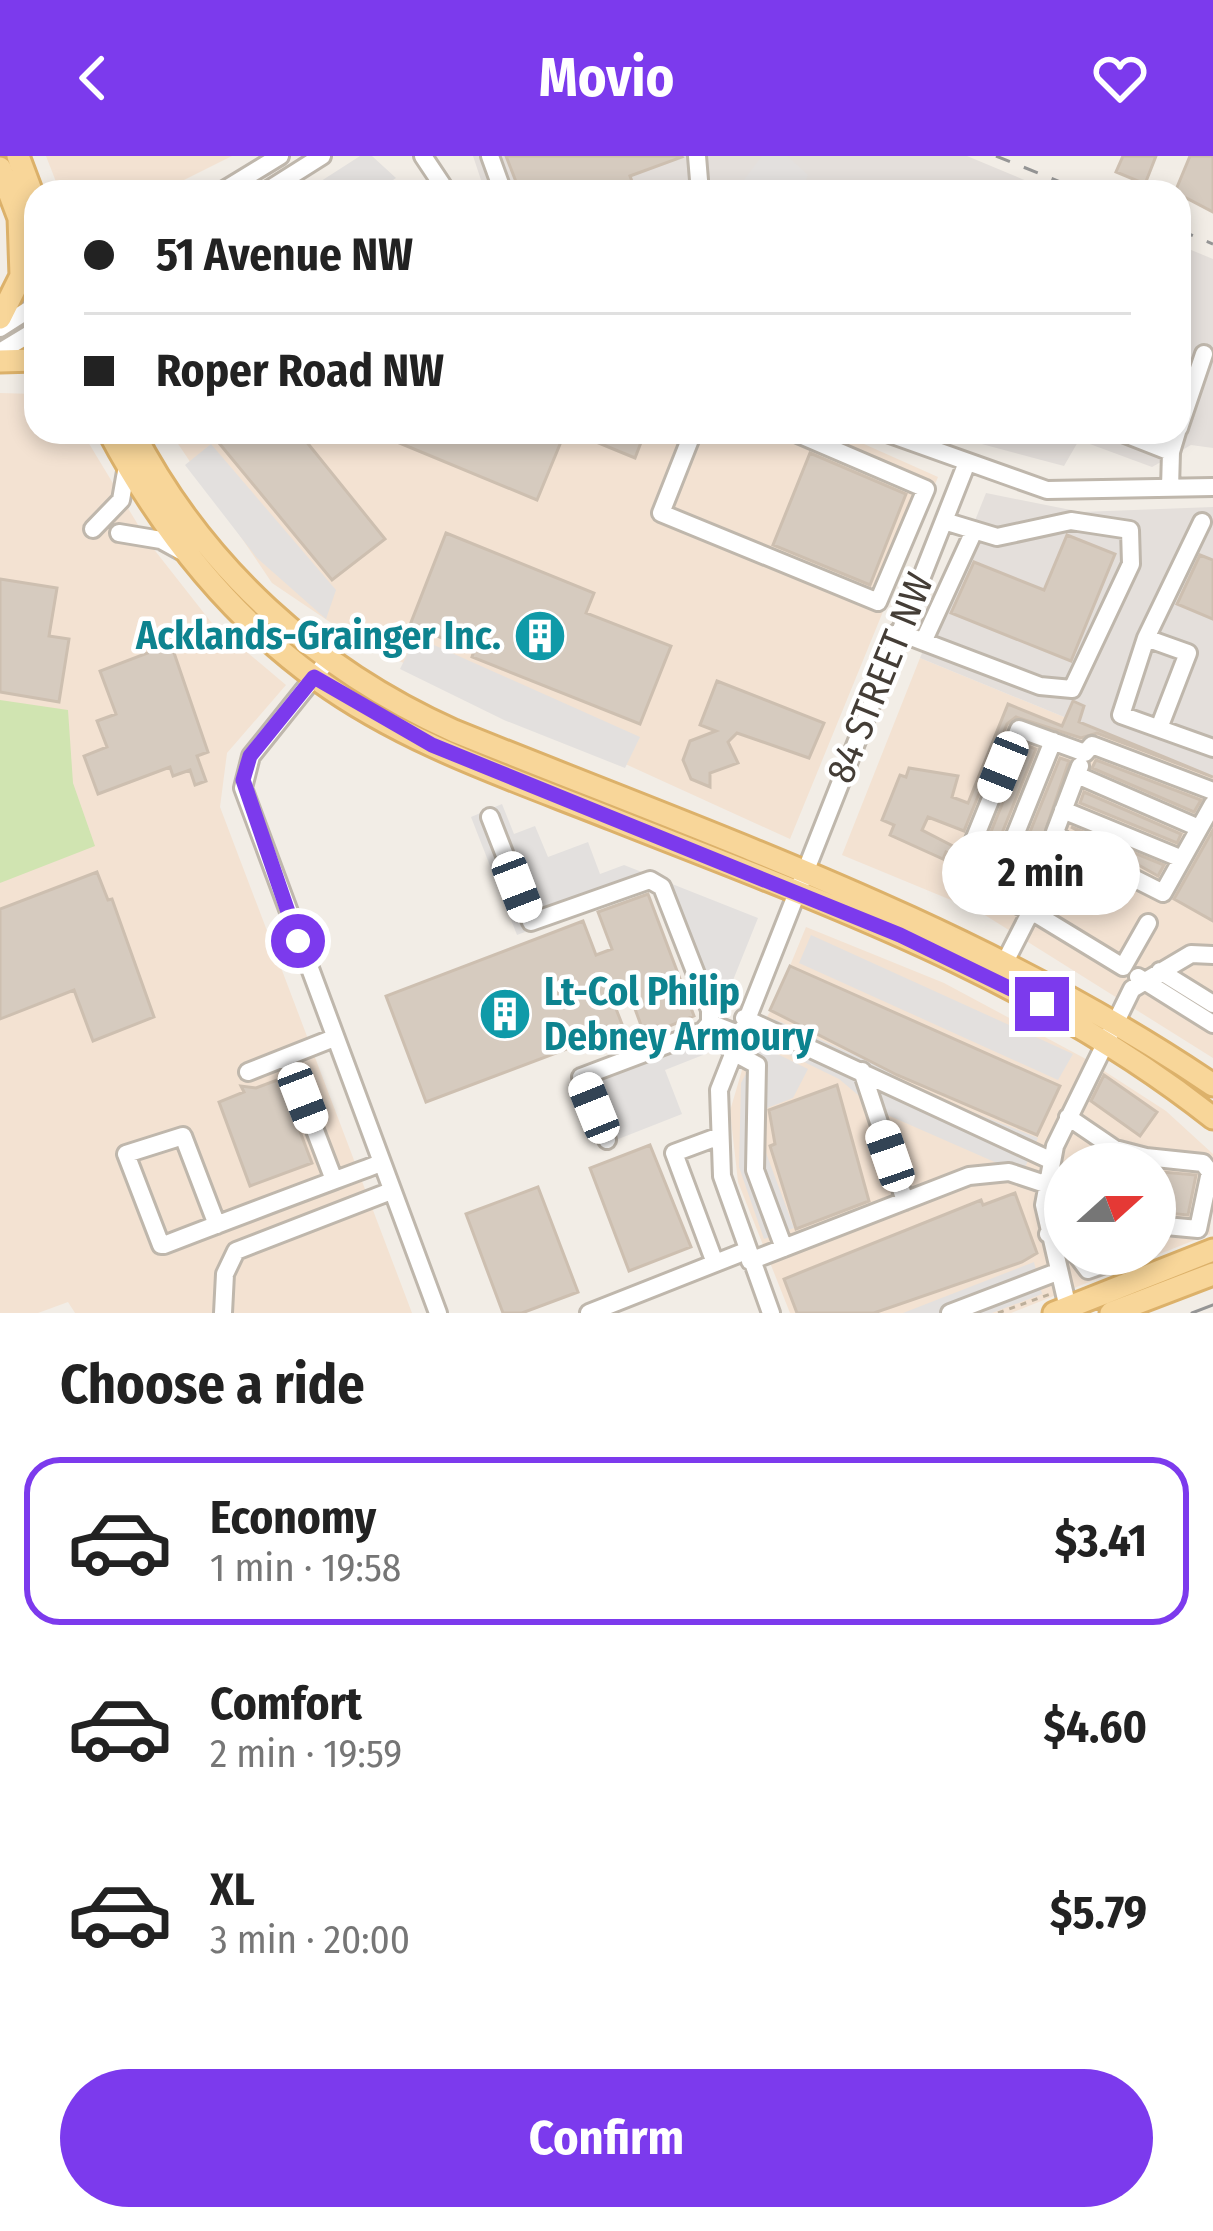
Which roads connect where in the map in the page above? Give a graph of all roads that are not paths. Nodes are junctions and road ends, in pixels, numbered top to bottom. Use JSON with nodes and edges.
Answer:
{"nodes":[{"id":1,"x":18,"y":156,"type":"edge"},
{"id":2,"x":280,"y":156,"type":"edge"},
{"id":3,"x":322,"y":156,"type":"edge"},
{"id":4,"x":0,"y":167,"type":"edge"},
{"id":5,"x":241,"y":180,"type":"edge"},
{"id":6,"x":284,"y":180,"type":"edge"},
{"id":7,"x":24,"y":193,"type":"edge"},
{"id":8,"x":24,"y":206,"type":"edge"},
{"id":9,"x":24,"y":244,"type":"edge"},
{"id":10,"x":0,"y":319,"type":"edge"},
{"id":11,"x":1204,"y":354,"type":"dead end"},
{"id":12,"x":1191,"y":392,"type":"edge"},
{"id":13,"x":116,"y":444,"type":"edge"},
{"id":14,"x":140,"y":444,"type":"edge"},
{"id":15,"x":688,"y":444,"type":"edge"},
{"id":16,"x":822,"y":444,"type":"edge"},
{"id":17,"x":914,"y":444,"type":"edge"},
{"id":18,"x":1151,"y":444,"type":"edge"},
{"id":19,"x":1174,"y":444,"type":"edge"},
{"id":20,"x":1171,"y":452,"type":"junction"},
{"id":21,"x":127,"y":465,"type":"junction"},
{"id":22,"x":966,"y":465,"type":"junction"},
{"id":23,"x":1206,"y":487,"type":"edge"},
{"id":24,"x":1170,"y":488,"type":"junction"},
{"id":25,"x":922,"y":500,"type":"junction"},
{"id":26,"x":946,"y":516,"type":"junction"},
{"id":27,"x":1208,"y":523,"type":"edge"},
{"id":28,"x":93,"y":530,"type":"dead end"},
{"id":29,"x":974,"y":531,"type":"junction"},
{"id":30,"x":119,"y":533,"type":"dead end"},
{"id":31,"x":184,"y":553,"type":"junction"},
{"id":32,"x":878,"y":602,"type":"junction"},
{"id":33,"x":906,"y":614,"type":"junction"},
{"id":34,"x":898,"y":632,"type":"junction"},
{"id":35,"x":1146,"y":638,"type":"junction"},
{"id":36,"x":924,"y":640,"type":"junction"},
{"id":37,"x":321,"y":669,"type":"junction"},
{"id":38,"x":1159,"y":728,"type":"junction"},
{"id":39,"x":1053,"y":741,"type":"junction"},
{"id":40,"x":1213,"y":748,"type":"edge"},
{"id":41,"x":1085,"y":753,"type":"junction"},
{"id":42,"x":1077,"y":775,"type":"junction"},
{"id":43,"x":1213,"y":791,"type":"edge"},
{"id":44,"x":1213,"y":804,"type":"edge"},
{"id":45,"x":1064,"y":810,"type":"junction"},
{"id":46,"x":490,"y":818,"type":"dead end"},
{"id":47,"x":1199,"y":828,"type":"junction"},
{"id":48,"x":1068,"y":845,"type":"junction"},
{"id":49,"x":1182,"y":859,"type":"junction"},
{"id":50,"x":1004,"y":860,"type":"junction"},
{"id":51,"x":798,"y":882,"type":"junction"},
{"id":52,"x":1054,"y":884,"type":"junction"},
{"id":53,"x":987,"y":890,"type":"dead end"},
{"id":54,"x":1031,"y":911,"type":"junction"},
{"id":55,"x":1148,"y":922,"type":"dead end"},
{"id":56,"x":1213,"y":955,"type":"edge"},
{"id":57,"x":1006,"y":960,"type":"junction"},
{"id":58,"x":1123,"y":967,"type":"junction"},
{"id":59,"x":1152,"y":976,"type":"junction"},
{"id":60,"x":1213,"y":1004,"type":"edge"},
{"id":61,"x":710,"y":1023,"type":"junction"},
{"id":62,"x":1213,"y":1024,"type":"edge"},
{"id":63,"x":1109,"y":1031,"type":"junction"},
{"id":64,"x":738,"y":1034,"type":"junction"},
{"id":65,"x":334,"y":1038,"type":"junction"},
{"id":66,"x":287,"y":1057,"type":"junction"},
{"id":67,"x":248,"y":1072,"type":"dead end"},
{"id":68,"x":862,"y":1072,"type":"junction"},
{"id":69,"x":1213,"y":1085,"type":"edge"},
{"id":70,"x":1068,"y":1117,"type":"junction"},
{"id":71,"x":1212,"y":1118,"type":"edge"},
{"id":72,"x":717,"y":1137,"type":"junction"},
{"id":73,"x":607,"y":1140,"type":"dead end"},
{"id":74,"x":1057,"y":1143,"type":"edge"},
{"id":75,"x":1105,"y":1143,"type":"edge"},
{"id":76,"x":1044,"y":1157,"type":"edge"},
{"id":77,"x":1176,"y":1162,"type":"edge"},
{"id":78,"x":381,"y":1163,"type":"junction"},
{"id":79,"x":334,"y":1180,"type":"junction"},
{"id":80,"x":1044,"y":1184,"type":"edge"},
{"id":81,"x":391,"y":1191,"type":"junction"},
{"id":82,"x":905,"y":1201,"type":"junction"},
{"id":83,"x":217,"y":1225,"type":"junction"},
{"id":84,"x":1176,"y":1228,"type":"edge"},
{"id":85,"x":784,"y":1248,"type":"junction"},
{"id":86,"x":1213,"y":1250,"type":"edge"},
{"id":87,"x":748,"y":1256,"type":"junction"},
{"id":88,"x":716,"y":1264,"type":"junction"},
{"id":89,"x":1213,"y":1274,"type":"edge"},
{"id":90,"x":1049,"y":1275,"type":"edge"},
{"id":91,"x":1057,"y":1275,"type":"edge"},
{"id":92,"x":1061,"y":1310,"type":"edge"},
{"id":93,"x":224,"y":1313,"type":"edge"},
{"id":94,"x":438,"y":1313,"type":"edge"},
{"id":95,"x":590,"y":1313,"type":"edge"},
{"id":96,"x":771,"y":1313,"type":"edge"},
{"id":97,"x":950,"y":1313,"type":"edge"},
{"id":98,"x":1111,"y":1313,"type":"edge"}],
"edges":[{"from":1,"to":7,"type":"main road"},
{"from":2,"to":5,"type":"street"},
{"from":3,"to":6,"type":"street"},
{"from":4,"to":8,"type":"main road"},
{"from":9,"to":10,"type":"main road"},
{"from":11,"to":12,"type":"street"},
{"from":13,"to":21,"type":"main road"},
{"from":14,"to":37,"type":"main road"},
{"from":15,"to":32,"type":"street"},
{"from":16,"to":25,"type":"street"},
{"from":17,"to":22,"type":"street"},
{"from":18,"to":20,"type":"street"},
{"from":19,"to":20,"type":"street"},
{"from":20,"to":24,"type":"street"},
{"from":21,"to":28,"type":"street"},
{"from":21,"to":31,"type":"main road"},
{"from":22,"to":24,"type":"street"},
{"from":22,"to":26,"type":"street","name":"84 STREET NW"},
{"from":23,"to":24,"type":"street"},
{"from":23,"to":27,"type":"street"},
{"from":25,"to":26,"type":"street"},
{"from":25,"to":32,"type":"street"},
{"from":26,"to":29,"type":"street"},
{"from":26,"to":33,"type":"street","name":"84 STREET NW"},
{"from":27,"to":35,"type":"street"},
{"from":29,"to":36,"type":"street"},
{"from":29,"to":36,"type":"street"},
{"from":30,"to":31,"type":"street"},
{"from":31,"to":37,"type":"main road"},
{"from":32,"to":33,"type":"street"},
{"from":33,"to":34,"type":"street","name":"84 STREET NW"},
{"from":34,"to":36,"type":"street"},
{"from":34,"to":51,"type":"street","name":"84 STREET NW"},
{"from":35,"to":38,"type":"street"},
{"from":35,"to":38,"type":"street"},
{"from":37,"to":51,"type":"main road"},
{"from":37,"to":65,"type":"street"},
{"from":38,"to":40,"type":"street"},
{"from":39,"to":41,"type":"street"},
{"from":39,"to":50,"type":"street"},
{"from":39,"to":50,"type":"street"},
{"from":41,"to":42,"type":"street"},
{"from":41,"to":43,"type":"street"},
{"from":42,"to":45,"type":"street"},
{"from":42,"to":47,"type":"street"},
{"from":44,"to":47,"type":"street"},
{"from":45,"to":48,"type":"street"},
{"from":45,"to":49,"type":"street"},
{"from":46,"to":61,"type":"street"},
{"from":47,"to":49,"type":"street"},
{"from":48,"to":49,"type":"street"},
{"from":48,"to":52,"type":"street"},
{"from":50,"to":52,"type":"street"},
{"from":51,"to":57,"type":"main road"},
{"from":51,"to":63,"type":"main road"},
{"from":51,"to":64,"type":"street","name":"84 STREET NW"},
{"from":52,"to":54,"type":"street"},
{"from":53,"to":54,"type":"street"},
{"from":54,"to":57,"type":"street"},
{"from":54,"to":58,"type":"street"},
{"from":55,"to":58,"type":"street"},
{"from":56,"to":59,"type":"street"},
{"from":57,"to":63,"type":"main road"},
{"from":58,"to":59,"type":"street"},
{"from":59,"to":60,"type":"street"},
{"from":59,"to":62,"type":"street"},
{"from":59,"to":63,"type":"street"},
{"from":61,"to":64,"type":"street"},
{"from":61,"to":73,"type":"street"},
{"from":63,"to":69,"type":"main road"},
{"from":63,"to":70,"type":"street"},
{"from":63,"to":71,"type":"main road"},
{"from":64,"to":68,"type":"street"},
{"from":64,"to":72,"type":"street","name":"84 STREET NW"},
{"from":64,"to":85,"type":"street"},
{"from":65,"to":66,"type":"street"},
{"from":65,"to":78,"type":"street"},
{"from":66,"to":67,"type":"street"},
{"from":66,"to":79,"type":"street"},
{"from":68,"to":76,"type":"street"},
{"from":68,"to":82,"type":"street"},
{"from":70,"to":74,"type":"street"},
{"from":70,"to":75,"type":"street"},
{"from":72,"to":87,"type":"street","name":"84 STREET NW"},
{"from":72,"to":88,"type":"street"},
{"from":77,"to":84,"type":"street"},
{"from":78,"to":79,"type":"street"},
{"from":78,"to":81,"type":"street"},
{"from":79,"to":83,"type":"street"},
{"from":80,"to":82,"type":"street"},
{"from":81,"to":93,"type":"street"},
{"from":81,"to":94,"type":"street"},
{"from":82,"to":85,"type":"street"},
{"from":83,"to":83,"type":"street"},
{"from":85,"to":87,"type":"street"},
{"from":86,"to":92,"type":"main road"},
{"from":87,"to":88,"type":"street"},
{"from":87,"to":96,"type":"street","name":"84 STREET NW"},
{"from":88,"to":95,"type":"street"},
{"from":89,"to":98,"type":"main road"},
{"from":90,"to":97,"type":"street"},
{"from":91,"to":92,"type":"street"}]}
